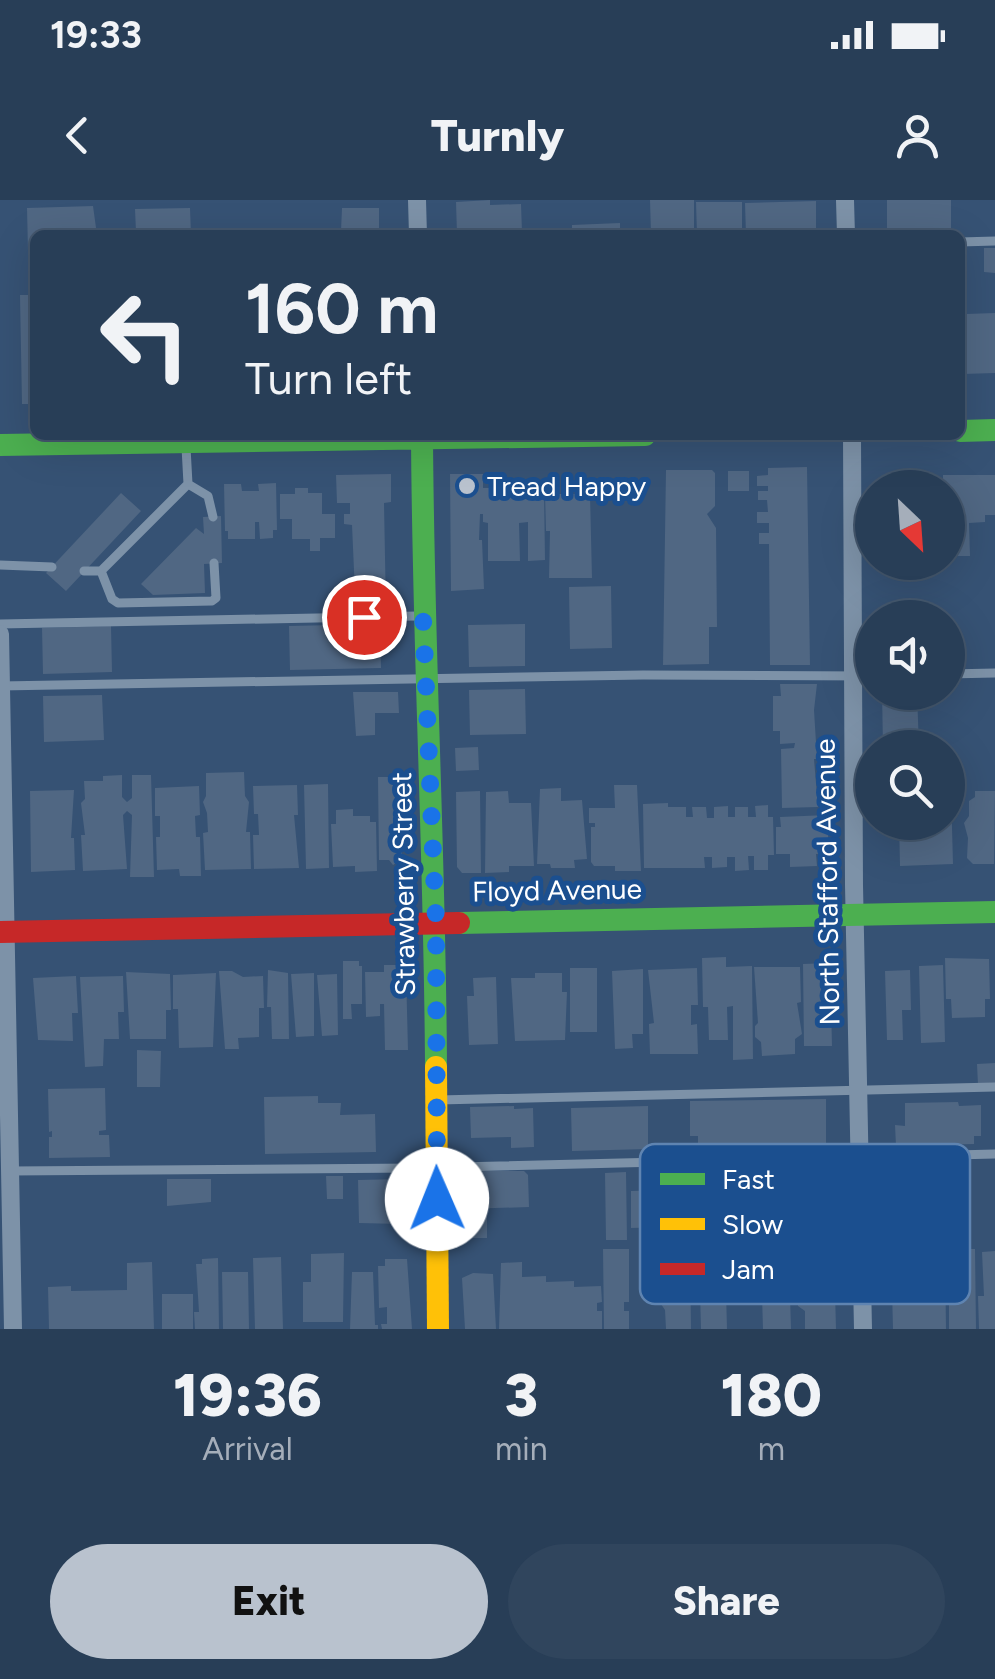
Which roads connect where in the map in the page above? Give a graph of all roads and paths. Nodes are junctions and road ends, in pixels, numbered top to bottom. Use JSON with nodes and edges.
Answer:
{"nodes":[{"id":1,"x":417,"y":200,"type":"edge"},
{"id":2,"x":844,"y":200,"type":"edge"},
{"id":3,"x":418,"y":230,"type":"edge"},
{"id":4,"x":846,"y":230,"type":"edge"},
{"id":5,"x":995,"y":241,"type":"edge"},
{"id":6,"x":965,"y":242,"type":"edge"},
{"id":7,"x":965,"y":430,"type":"edge"},
{"id":8,"x":995,"y":430,"type":"edge"},
{"id":9,"x":280,"y":440,"type":"edge"},
{"id":10,"x":422,"y":440,"type":"edge"},
{"id":11,"x":852,"y":440,"type":"edge"},
{"id":12,"x":186,"y":442,"type":"junction"},
{"id":13,"x":0,"y":445,"type":"edge"},
{"id":14,"x":188,"y":484,"type":"junction"},
{"id":15,"x":213,"y":516,"type":"dead end"},
{"id":16,"x":214,"y":564,"type":"dead end"},
{"id":17,"x":0,"y":565,"type":"edge"},
{"id":18,"x":52,"y":566,"type":"dead end"},
{"id":19,"x":102,"y":571,"type":"junction"},
{"id":20,"x":84,"y":572,"type":"dead end"},
{"id":21,"x":423,"y":616,"type":"junction"},
{"id":22,"x":0,"y":624,"type":"edge"},
{"id":23,"x":0,"y":634,"type":"edge"},
{"id":24,"x":995,"y":673,"type":"edge"},
{"id":25,"x":965,"y":674,"type":"edge"},
{"id":26,"x":852,"y":676,"type":"junction"},
{"id":27,"x":427,"y":680,"type":"junction"},
{"id":28,"x":1,"y":686,"type":"edge"},
{"id":29,"x":2,"y":752,"type":"edge"},
{"id":30,"x":995,"y":912,"type":"edge"},
{"id":31,"x":854,"y":915,"type":"junction"},
{"id":32,"x":436,"y":922,"type":"junction"},
{"id":33,"x":3,"y":932,"type":"edge"},
{"id":34,"x":995,"y":1087,"type":"edge"},
{"id":35,"x":858,"y":1090,"type":"junction"},
{"id":36,"x":436,"y":1100,"type":"junction"},
{"id":37,"x":5,"y":1119,"type":"edge"},
{"id":38,"x":860,"y":1144,"type":"edge"},
{"id":39,"x":970,"y":1154,"type":"edge"},
{"id":40,"x":995,"y":1154,"type":"edge"},
{"id":41,"x":640,"y":1161,"type":"edge"},
{"id":42,"x":437,"y":1166,"type":"junction"},
{"id":43,"x":10,"y":1170,"type":"junction"},
{"id":44,"x":6,"y":1222,"type":"edge"},
{"id":45,"x":862,"y":1304,"type":"edge"},
{"id":46,"x":13,"y":1329,"type":"edge"},
{"id":47,"x":438,"y":1329,"type":"edge"},
{"id":48,"x":862,"y":1329,"type":"edge"}],
"edges":[{"from":1,"to":3,"type":"street"},
{"from":2,"to":4,"type":"street"},
{"from":5,"to":6,"type":"lane"},
{"from":7,"to":8,"type":"street"},
{"from":9,"to":12,"type":"street"},
{"from":10,"to":21,"type":"street","name":"Strawberry Street"},
{"from":11,"to":26,"type":"street","name":"North Stafford Avenue"},
{"from":12,"to":13,"type":"street"},
{"from":12,"to":14,"type":"lane"},
{"from":14,"to":15,"type":"lane"},
{"from":14,"to":19,"type":"lane"},
{"from":16,"to":19,"type":"lane"},
{"from":17,"to":18,"type":"lane"},
{"from":19,"to":20,"type":"lane"},
{"from":21,"to":22,"type":"lane"},
{"from":21,"to":27,"type":"street","name":"Strawberry Street"},
{"from":23,"to":28,"type":"street"},
{"from":24,"to":25,"type":"lane"},
{"from":26,"to":27,"type":"lane"},
{"from":26,"to":31,"type":"street","name":"North Stafford Avenue"},
{"from":27,"to":28,"type":"lane"},
{"from":27,"to":32,"type":"street","name":"Strawberry Street"},
{"from":28,"to":29,"type":"street"},
{"from":29,"to":33,"type":"street"},
{"from":30,"to":31,"type":"street","name":"Floyd Avenue"},
{"from":31,"to":32,"type":"street","name":"Floyd Avenue"},
{"from":31,"to":35,"type":"street","name":"North Stafford Avenue"},
{"from":32,"to":33,"type":"street","name":"Floyd Avenue"},
{"from":32,"to":36,"type":"street","name":"Strawberry Street"},
{"from":33,"to":37,"type":"street"},
{"from":34,"to":35,"type":"lane"},
{"from":35,"to":36,"type":"lane"},
{"from":35,"to":38,"type":"street","name":"North Stafford Avenue"},
{"from":36,"to":42,"type":"street","name":"Strawberry Street"},
{"from":37,"to":43,"type":"street"},
{"from":39,"to":40,"type":"lane"},
{"from":41,"to":42,"type":"lane"},
{"from":42,"to":43,"type":"lane"},
{"from":42,"to":47,"type":"street","name":"Strawberry Street"},
{"from":43,"to":44,"type":"street"},
{"from":44,"to":46,"type":"street"},
{"from":45,"to":48,"type":"street","name":"North Stafford Avenue"}]}
